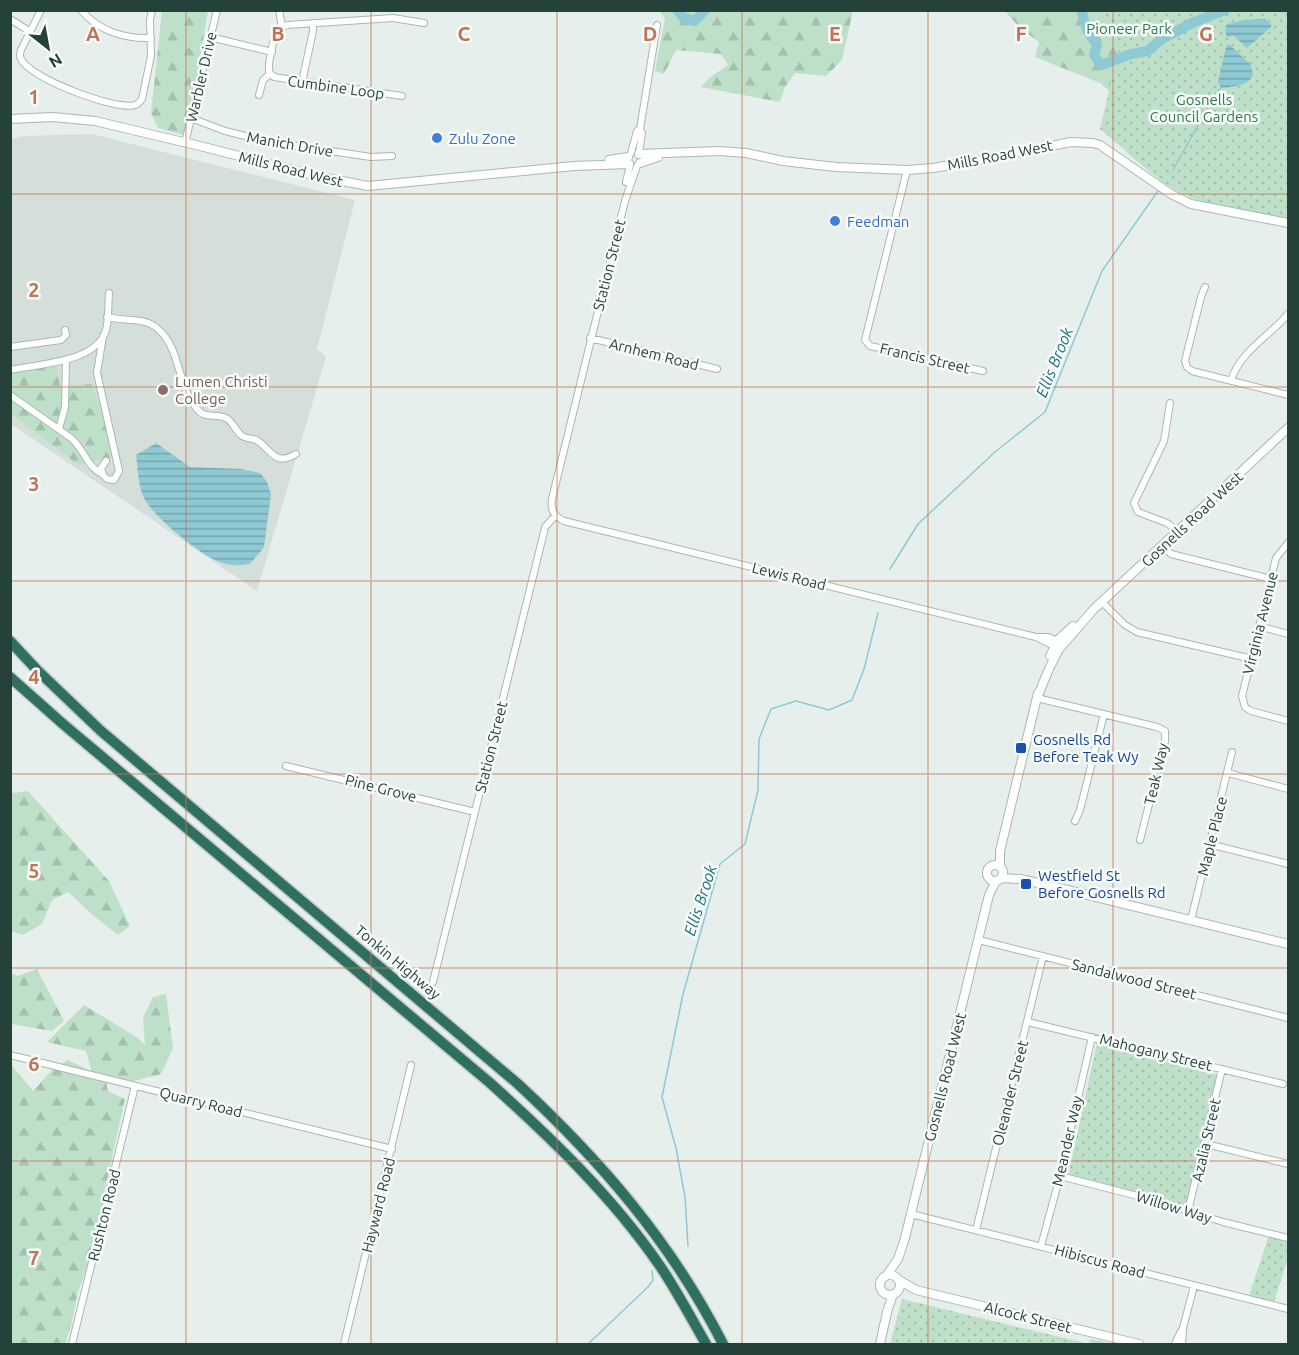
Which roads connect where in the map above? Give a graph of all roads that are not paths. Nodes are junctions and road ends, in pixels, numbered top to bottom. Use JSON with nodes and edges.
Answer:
{"nodes":[{"id":1,"x":41,"y":10,"type":"edge"},
{"id":2,"x":81,"y":10,"type":"edge"},
{"id":3,"x":152,"y":10,"type":"edge"},
{"id":4,"x":217,"y":10,"type":"edge"},
{"id":5,"x":279,"y":10,"type":"edge"},
{"id":6,"x":10,"y":19,"type":"edge"},
{"id":7,"x":424,"y":22,"type":"dead end"},
{"id":8,"x":313,"y":23,"type":"junction"},
{"id":9,"x":657,"y":25,"type":"dead end"},
{"id":10,"x":282,"y":27,"type":"junction"},
{"id":11,"x":29,"y":31,"type":"junction"},
{"id":12,"x":210,"y":37,"type":"junction"},
{"id":13,"x":151,"y":38,"type":"junction"},
{"id":14,"x":272,"y":52,"type":"junction"},
{"id":15,"x":270,"y":74,"type":"junction"},
{"id":16,"x":302,"y":82,"type":"junction"},
{"id":17,"x":259,"y":95,"type":"dead end"},
{"id":18,"x":402,"y":96,"type":"dead end"},
{"id":19,"x":11,"y":118,"type":"edge"},
{"id":20,"x":191,"y":118,"type":"junction"},
{"id":21,"x":185,"y":143,"type":"junction"},
{"id":22,"x":392,"y":156,"type":"dead end"},
{"id":23,"x":634,"y":159,"type":"junction"},
{"id":24,"x":907,"y":170,"type":"junction"},
{"id":25,"x":1288,"y":223,"type":"edge"},
{"id":26,"x":1205,"y":287,"type":"dead end"},
{"id":27,"x":109,"y":293,"type":"dead end"},
{"id":28,"x":1288,"y":314,"type":"edge"},
{"id":29,"x":107,"y":317,"type":"junction"},
{"id":30,"x":65,"y":330,"type":"dead end"},
{"id":31,"x":103,"y":336,"type":"junction"},
{"id":32,"x":590,"y":338,"type":"junction"},
{"id":33,"x":10,"y":347,"type":"edge"},
{"id":34,"x":66,"y":360,"type":"junction"},
{"id":35,"x":717,"y":369,"type":"dead end"},
{"id":36,"x":10,"y":370,"type":"edge"},
{"id":37,"x":983,"y":371,"type":"dead end"},
{"id":38,"x":1231,"y":381,"type":"junction"},
{"id":39,"x":10,"y":395,"type":"edge"},
{"id":40,"x":1288,"y":395,"type":"edge"},
{"id":41,"x":1170,"y":403,"type":"dead end"},
{"id":42,"x":1288,"y":428,"type":"edge"},
{"id":43,"x":59,"y":429,"type":"junction"},
{"id":44,"x":296,"y":454,"type":"dead end"},
{"id":45,"x":106,"y":461,"type":"dead end"},
{"id":46,"x":102,"y":474,"type":"junction"},
{"id":47,"x":555,"y":516,"type":"junction"},
{"id":48,"x":1178,"y":532,"type":"junction"},
{"id":49,"x":1288,"y":543,"type":"edge"},
{"id":50,"x":1162,"y":546,"type":"junction"},
{"id":51,"x":1271,"y":579,"type":"junction"},
{"id":52,"x":1102,"y":602,"type":"junction"},
{"id":53,"x":1259,"y":626,"type":"junction"},
{"id":54,"x":1288,"y":634,"type":"edge"},
{"id":55,"x":10,"y":641,"type":"edge"},
{"id":56,"x":1059,"y":645,"type":"junction"},
{"id":57,"x":1252,"y":659,"type":"junction"},
{"id":58,"x":10,"y":677,"type":"edge"},
{"id":59,"x":1037,"y":698,"type":"junction"},
{"id":60,"x":1104,"y":714,"type":"junction"},
{"id":61,"x":1288,"y":721,"type":"edge"},
{"id":62,"x":1232,"y":752,"type":"dead end"},
{"id":63,"x":286,"y":766,"type":"dead end"},
{"id":64,"x":1227,"y":773,"type":"junction"},
{"id":65,"x":1288,"y":789,"type":"edge"},
{"id":66,"x":474,"y":812,"type":"junction"},
{"id":67,"x":1075,"y":821,"type":"dead end"},
{"id":68,"x":1140,"y":840,"type":"dead end"},
{"id":69,"x":1209,"y":844,"type":"junction"},
{"id":70,"x":1288,"y":864,"type":"edge"},
{"id":71,"x":997,"y":874,"type":"junction"},
{"id":72,"x":1191,"y":920,"type":"junction"},
{"id":73,"x":979,"y":940,"type":"junction"},
{"id":74,"x":1288,"y":944,"type":"edge"},
{"id":75,"x":1043,"y":956,"type":"junction"},
{"id":76,"x":433,"y":982,"type":"dead end"},
{"id":77,"x":1288,"y":1018,"type":"edge"},
{"id":78,"x":1028,"y":1022,"type":"junction"},
{"id":79,"x":1092,"y":1037,"type":"junction"},
{"id":80,"x":10,"y":1055,"type":"edge"},
{"id":81,"x":411,"y":1065,"type":"dead end"},
{"id":82,"x":1222,"y":1069,"type":"junction"},
{"id":83,"x":1283,"y":1084,"type":"dead end"},
{"id":84,"x":135,"y":1086,"type":"junction"},
{"id":85,"x":1206,"y":1143,"type":"junction"},
{"id":86,"x":392,"y":1149,"type":"junction"},
{"id":87,"x":1288,"y":1164,"type":"edge"},
{"id":88,"x":1060,"y":1176,"type":"junction"},
{"id":89,"x":1188,"y":1210,"type":"junction"},
{"id":90,"x":911,"y":1214,"type":"junction"},
{"id":91,"x":976,"y":1230,"type":"junction"},
{"id":92,"x":1288,"y":1238,"type":"edge"},
{"id":93,"x":1041,"y":1246,"type":"junction"},
{"id":94,"x":898,"y":1258,"type":"junction"},
{"id":95,"x":887,"y":1275,"type":"junction"},
{"id":96,"x":898,"y":1279,"type":"junction"},
{"id":97,"x":1194,"y":1286,"type":"junction"},
{"id":98,"x":916,"y":1290,"type":"junction"},
{"id":99,"x":883,"y":1292,"type":"junction"},
{"id":100,"x":895,"y":1294,"type":"junction"},
{"id":101,"x":1288,"y":1309,"type":"edge"},
{"id":102,"x":887,"y":1312,"type":"junction"},
{"id":103,"x":1183,"y":1328,"type":"junction"},
{"id":104,"x":72,"y":1344,"type":"edge"},
{"id":105,"x":344,"y":1344,"type":"edge"},
{"id":106,"x":706,"y":1344,"type":"edge"},
{"id":107,"x":723,"y":1344,"type":"edge"},
{"id":108,"x":880,"y":1344,"type":"edge"},
{"id":109,"x":1139,"y":1344,"type":"edge"},
{"id":110,"x":1175,"y":1344,"type":"edge"},
{"id":111,"x":1182,"y":1344,"type":"edge"}],
"edges":[{"from":1,"to":11,"type":"street"},
{"from":2,"to":13,"type":"street"},
{"from":3,"to":13,"type":"street"},
{"from":4,"to":12,"type":"street","name":"Warbler Drive"},
{"from":5,"to":10,"type":"street"},
{"from":6,"to":11,"type":"street"},
{"from":7,"to":8,"type":"street"},
{"from":8,"to":10,"type":"street"},
{"from":8,"to":16,"type":"street"},
{"from":9,"to":23,"type":"street","name":"Station Street"},
{"from":10,"to":14,"type":"street","name":"Cumbine Loop"},
{"from":11,"to":13,"type":"street"},
{"from":12,"to":14,"type":"street"},
{"from":12,"to":20,"type":"street","name":"Warbler Drive"},
{"from":14,"to":15,"type":"street","name":"Cumbine Loop"},
{"from":15,"to":16,"type":"street","name":"Cumbine Loop"},
{"from":15,"to":17,"type":"street","name":"Cumbine Loop"},
{"from":16,"to":18,"type":"street","name":"Cumbine Loop"},
{"from":19,"to":21,"type":"main road","name":"Mills Road West"},
{"from":20,"to":21,"type":"street","name":"Warbler Drive"},
{"from":20,"to":22,"type":"street","name":"Manich Drive"},
{"from":21,"to":23,"type":"main road","name":"Mills Road West"},
{"from":23,"to":24,"type":"main road","name":"Mills Road West"},
{"from":23,"to":32,"type":"street","name":"Station Street"},
{"from":24,"to":25,"type":"main road","name":"Mills Road West"},
{"from":24,"to":37,"type":"street","name":"Francis Street"},
{"from":26,"to":38,"type":"street"},
{"from":27,"to":29,"type":"street"},
{"from":28,"to":38,"type":"street"},
{"from":29,"to":31,"type":"street"},
{"from":29,"to":44,"type":"street"},
{"from":30,"to":33,"type":"street"},
{"from":31,"to":34,"type":"street"},
{"from":31,"to":46,"type":"street"},
{"from":32,"to":35,"type":"street","name":"Arnhem Road"},
{"from":32,"to":47,"type":"street","name":"Station Street"},
{"from":34,"to":36,"type":"street"},
{"from":34,"to":43,"type":"street"},
{"from":38,"to":40,"type":"street"},
{"from":39,"to":43,"type":"street"},
{"from":41,"to":48,"type":"street"},
{"from":42,"to":48,"type":"main road","name":"Gosnells Road West"},
{"from":43,"to":46,"type":"street"},
{"from":45,"to":46,"type":"street"},
{"from":47,"to":56,"type":"street","name":"Lewis Road"},
{"from":47,"to":66,"type":"street","name":"Station Street"},
{"from":48,"to":50,"type":"main road","name":"Gosnells Road West"},
{"from":49,"to":51,"type":"street","name":"Virginia Avenue"},
{"from":50,"to":51,"type":"street"},
{"from":50,"to":52,"type":"main road","name":"Gosnells Road West"},
{"from":51,"to":53,"type":"street","name":"Virginia Avenue"},
{"from":52,"to":56,"type":"main road","name":"Gosnells Road West"},
{"from":52,"to":57,"type":"street"},
{"from":53,"to":54,"type":"street"},
{"from":53,"to":57,"type":"street","name":"Virginia Avenue"},
{"from":55,"to":107,"type":"highway","name":"Tonkin Highway"},
{"from":56,"to":59,"type":"main road","name":"Gosnells Road West"},
{"from":57,"to":61,"type":"street","name":"Virginia Avenue"},
{"from":58,"to":106,"type":"highway"},
{"from":59,"to":60,"type":"street","name":"Teak Way"},
{"from":59,"to":71,"type":"main road","name":"Gosnells Road West"},
{"from":60,"to":67,"type":"street"},
{"from":60,"to":68,"type":"street","name":"Teak Way"},
{"from":62,"to":64,"type":"street","name":"Maple Place"},
{"from":63,"to":66,"type":"street","name":"Pine Grove"},
{"from":64,"to":65,"type":"street"},
{"from":64,"to":69,"type":"street","name":"Maple Place"},
{"from":66,"to":76,"type":"street","name":"Station Street"},
{"from":69,"to":70,"type":"street"},
{"from":69,"to":72,"type":"street","name":"Maple Place"},
{"from":71,"to":72,"type":"main road"},
{"from":71,"to":73,"type":"main road","name":"Gosnells Road West"},
{"from":72,"to":74,"type":"main road"},
{"from":73,"to":75,"type":"street","name":"Sandalwood Street"},
{"from":73,"to":90,"type":"main road","name":"Gosnells Road West"},
{"from":75,"to":77,"type":"street","name":"Sandalwood Street"},
{"from":75,"to":78,"type":"street","name":"Oleander Street"},
{"from":78,"to":79,"type":"street","name":"Mahogany Street"},
{"from":78,"to":91,"type":"street","name":"Oleander Street"},
{"from":79,"to":82,"type":"street","name":"Mahogany Street"},
{"from":79,"to":88,"type":"street","name":"Meander Way"},
{"from":80,"to":84,"type":"street","name":"Quarry Road"},
{"from":81,"to":86,"type":"street","name":"Hayward Road"},
{"from":82,"to":83,"type":"street","name":"Mahogany Street"},
{"from":82,"to":85,"type":"street","name":"Azalia Street"},
{"from":84,"to":86,"type":"street","name":"Quarry Road"},
{"from":84,"to":104,"type":"street","name":"Rushton Road"},
{"from":85,"to":87,"type":"street"},
{"from":85,"to":89,"type":"street","name":"Azalia Street"},
{"from":86,"to":105,"type":"street","name":"Hayward Road"},
{"from":88,"to":89,"type":"street","name":"Willow Way"},
{"from":88,"to":93,"type":"street","name":"Meander Way"},
{"from":89,"to":92,"type":"street","name":"Willow Way"},
{"from":90,"to":91,"type":"street","name":"Hibiscus Road"},
{"from":90,"to":94,"type":"main road","name":"Gosnells Road West"},
{"from":91,"to":93,"type":"street","name":"Hibiscus Road"},
{"from":93,"to":97,"type":"street","name":"Hibiscus Road"},
{"from":94,"to":95,"type":"main road","name":"Gosnells Road West"},
{"from":94,"to":96,"type":"main road","name":"Gosnells Road West"},
{"from":95,"to":96,"type":"main road"},
{"from":95,"to":99,"type":"main road","name":"Gosnells Road West"},
{"from":96,"to":98,"type":"main road","name":"Alcock Street"},
{"from":96,"to":100,"type":"main road","name":"Gosnells Road West"},
{"from":97,"to":101,"type":"street","name":"Hibiscus Road"},
{"from":97,"to":103,"type":"street"},
{"from":98,"to":100,"type":"main road","name":"Alcock Street"},
{"from":98,"to":109,"type":"main road","name":"Alcock Street"},
{"from":99,"to":100,"type":"main road"},
{"from":99,"to":102,"type":"main road","name":"Gosnells Road West"},
{"from":100,"to":102,"type":"main road","name":"Gosnells Road West"},
{"from":102,"to":108,"type":"main road","name":"Gosnells Road West"},
{"from":103,"to":110,"type":"street"},
{"from":103,"to":111,"type":"street"}]}
